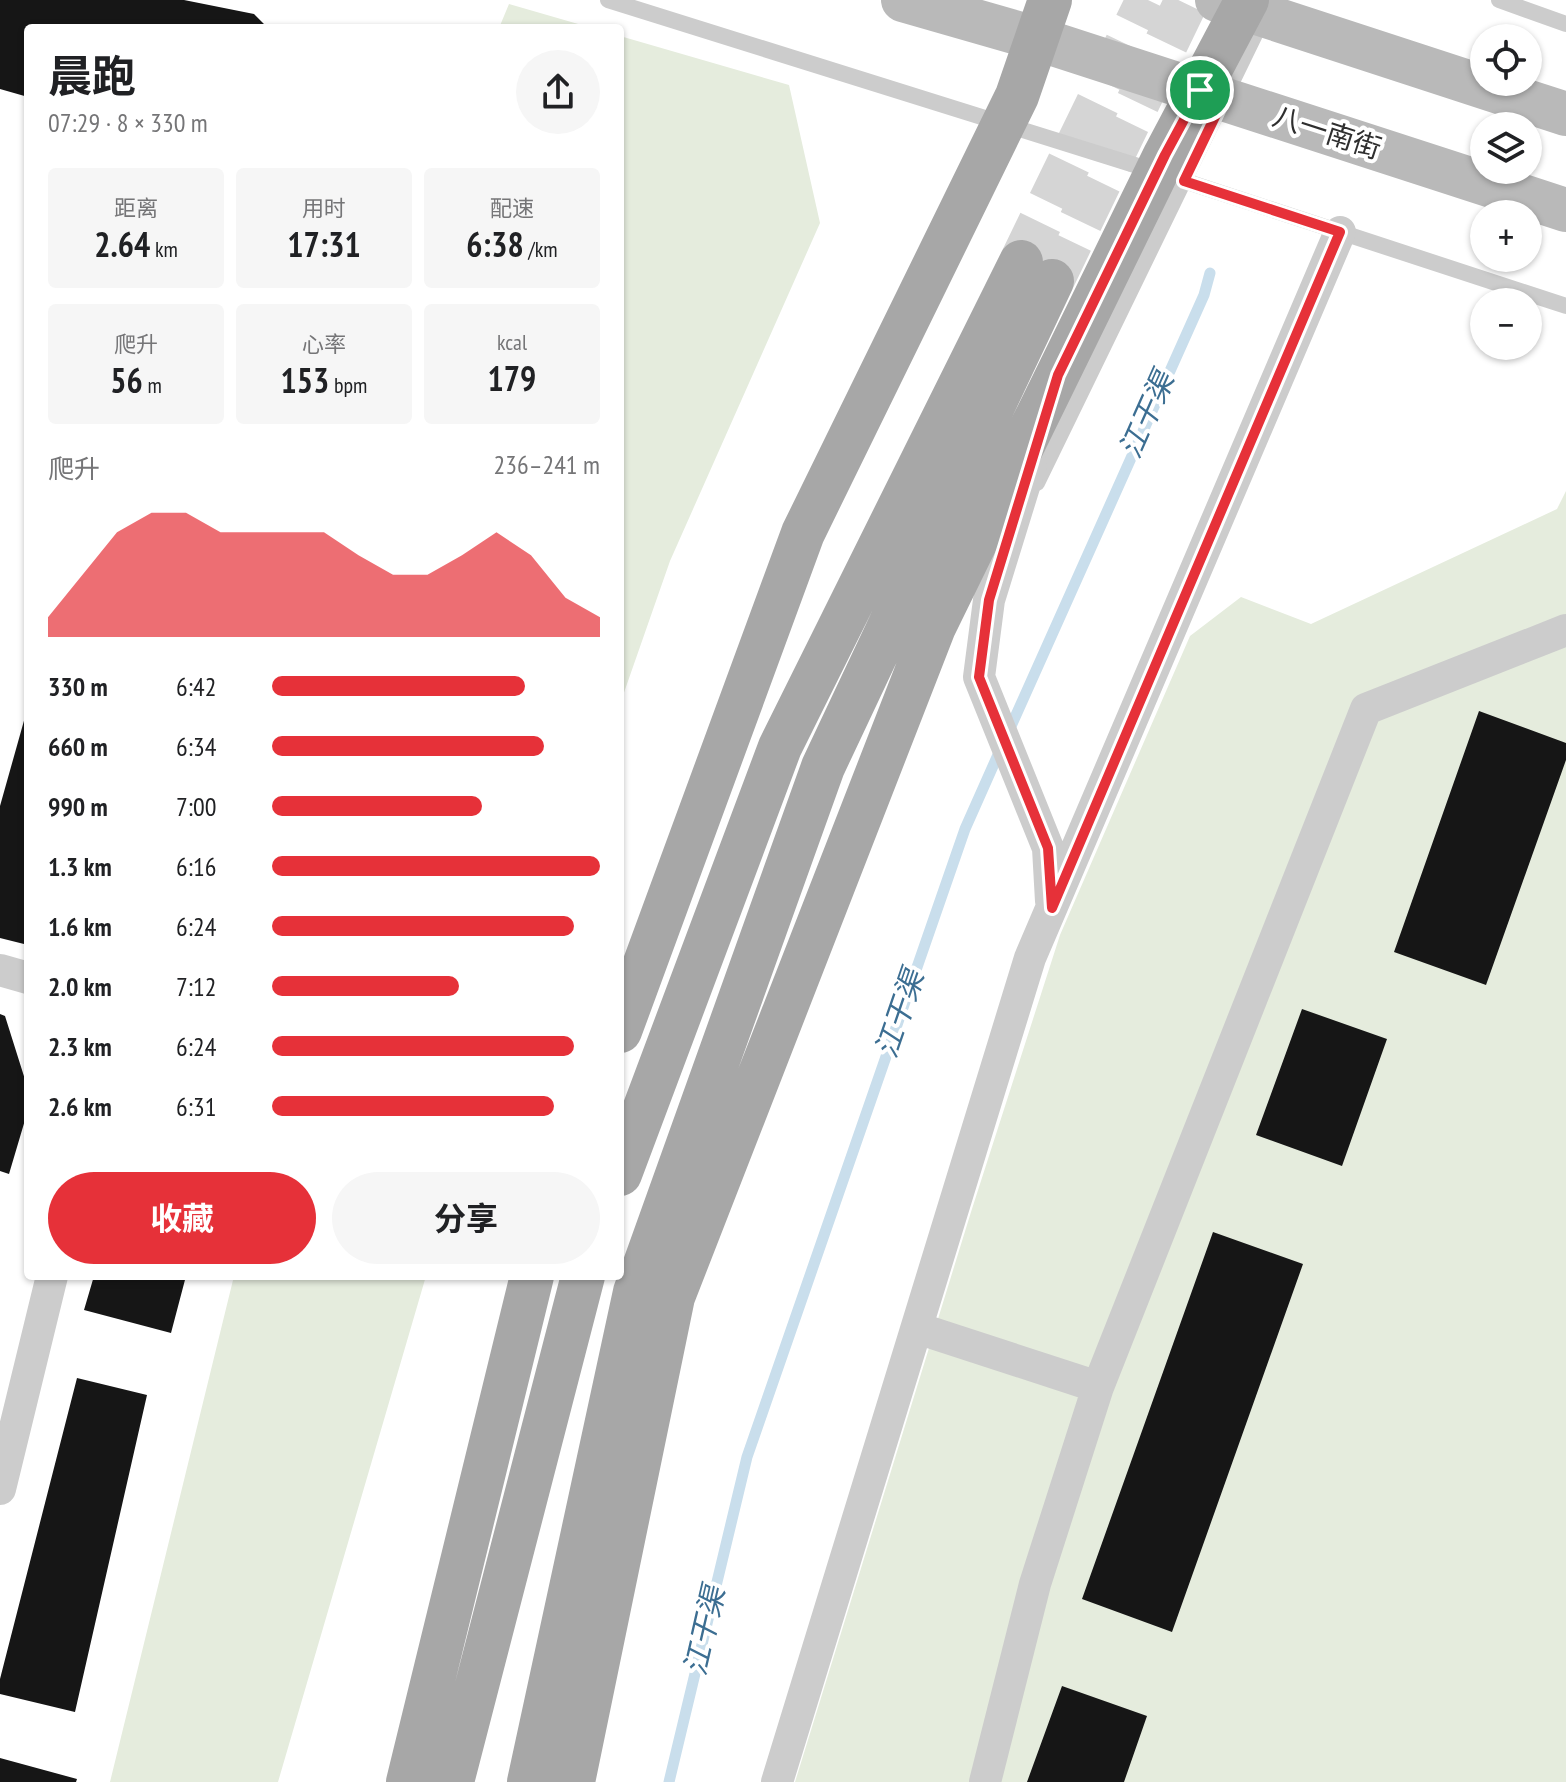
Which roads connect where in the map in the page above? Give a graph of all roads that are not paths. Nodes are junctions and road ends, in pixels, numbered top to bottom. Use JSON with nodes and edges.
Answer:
{"nodes":[{"id":1,"x":608,"y":0,"type":"edge"},
{"id":2,"x":903,"y":0,"type":"edge"},
{"id":3,"x":1499,"y":0,"type":"edge"},
{"id":4,"x":1249,"y":4,"type":"edge"},
{"id":5,"x":1044,"y":19,"type":"edge"},
{"id":6,"x":1566,"y":24,"type":"edge"},
{"id":7,"x":1212,"y":94,"type":"junction"},
{"id":8,"x":1566,"y":114,"type":"edge"},
{"id":9,"x":1003,"y":124,"type":"junction"},
{"id":10,"x":1170,"y":176,"type":"junction"},
{"id":11,"x":1566,"y":210,"type":"edge"},
{"id":12,"x":1340,"y":232,"type":"junction"},
{"id":13,"x":1566,"y":306,"type":"edge"},
{"id":14,"x":1058,"y":375,"type":"junction"},
{"id":15,"x":1003,"y":553,"type":"junction"},
{"id":16,"x":1566,"y":630,"type":"edge"},
{"id":17,"x":1052,"y":908,"type":"junction"},
{"id":18,"x":0,"y":970,"type":"edge"},
{"id":19,"x":24,"y":977,"type":"edge"},
{"id":20,"x":624,"y":1020,"type":"edge"},
{"id":21,"x":624,"y":1163,"type":"edge"},
{"id":22,"x":51,"y":1280,"type":"edge"},
{"id":23,"x":531,"y":1280,"type":"edge"},
{"id":24,"x":582,"y":1280,"type":"edge"},
{"id":25,"x":917,"y":1328,"type":"junction"},
{"id":26,"x":1098,"y":1387,"type":"junction"},
{"id":27,"x":0,"y":1489,"type":"edge"},
{"id":28,"x":408,"y":1782,"type":"edge"},
{"id":29,"x":452,"y":1782,"type":"edge"},
{"id":30,"x":529,"y":1782,"type":"edge"},
{"id":31,"x":573,"y":1782,"type":"edge"},
{"id":32,"x":777,"y":1782,"type":"edge"},
{"id":33,"x":985,"y":1782,"type":"edge"}],
"edges":[{"from":1,"to":9,"type":"lane"},
{"from":2,"to":5,"type":"main road","name":"八一南街"},
{"from":3,"to":6,"type":"lane"},
{"from":4,"to":7,"type":"main road"},
{"from":4,"to":8,"type":"main road"},
{"from":5,"to":7,"type":"main road","name":"八一南街"},
{"from":5,"to":9,"type":"main road"},
{"from":7,"to":10,"type":"main road"},
{"from":7,"to":11,"type":"main road","name":"八一南街"},
{"from":9,"to":10,"type":"lane"},
{"from":9,"to":20,"type":"main road"},
{"from":10,"to":12,"type":"lane"},
{"from":10,"to":14,"type":"main road"},
{"from":10,"to":15,"type":"lane"},
{"from":12,"to":13,"type":"lane"},
{"from":12,"to":17,"type":"street"},
{"from":14,"to":15,"type":"street"},
{"from":14,"to":31,"type":"main road"},
{"from":15,"to":17,"type":"street"},
{"from":16,"to":26,"type":"street"},
{"from":17,"to":25,"type":"street"},
{"from":18,"to":19,"type":"street"},
{"from":21,"to":30,"type":"main road"},
{"from":22,"to":27,"type":"street"},
{"from":23,"to":28,"type":"main road"},
{"from":24,"to":29,"type":"main road"},
{"from":25,"to":26,"type":"street"},
{"from":25,"to":32,"type":"street"},
{"from":26,"to":33,"type":"street"}]}
